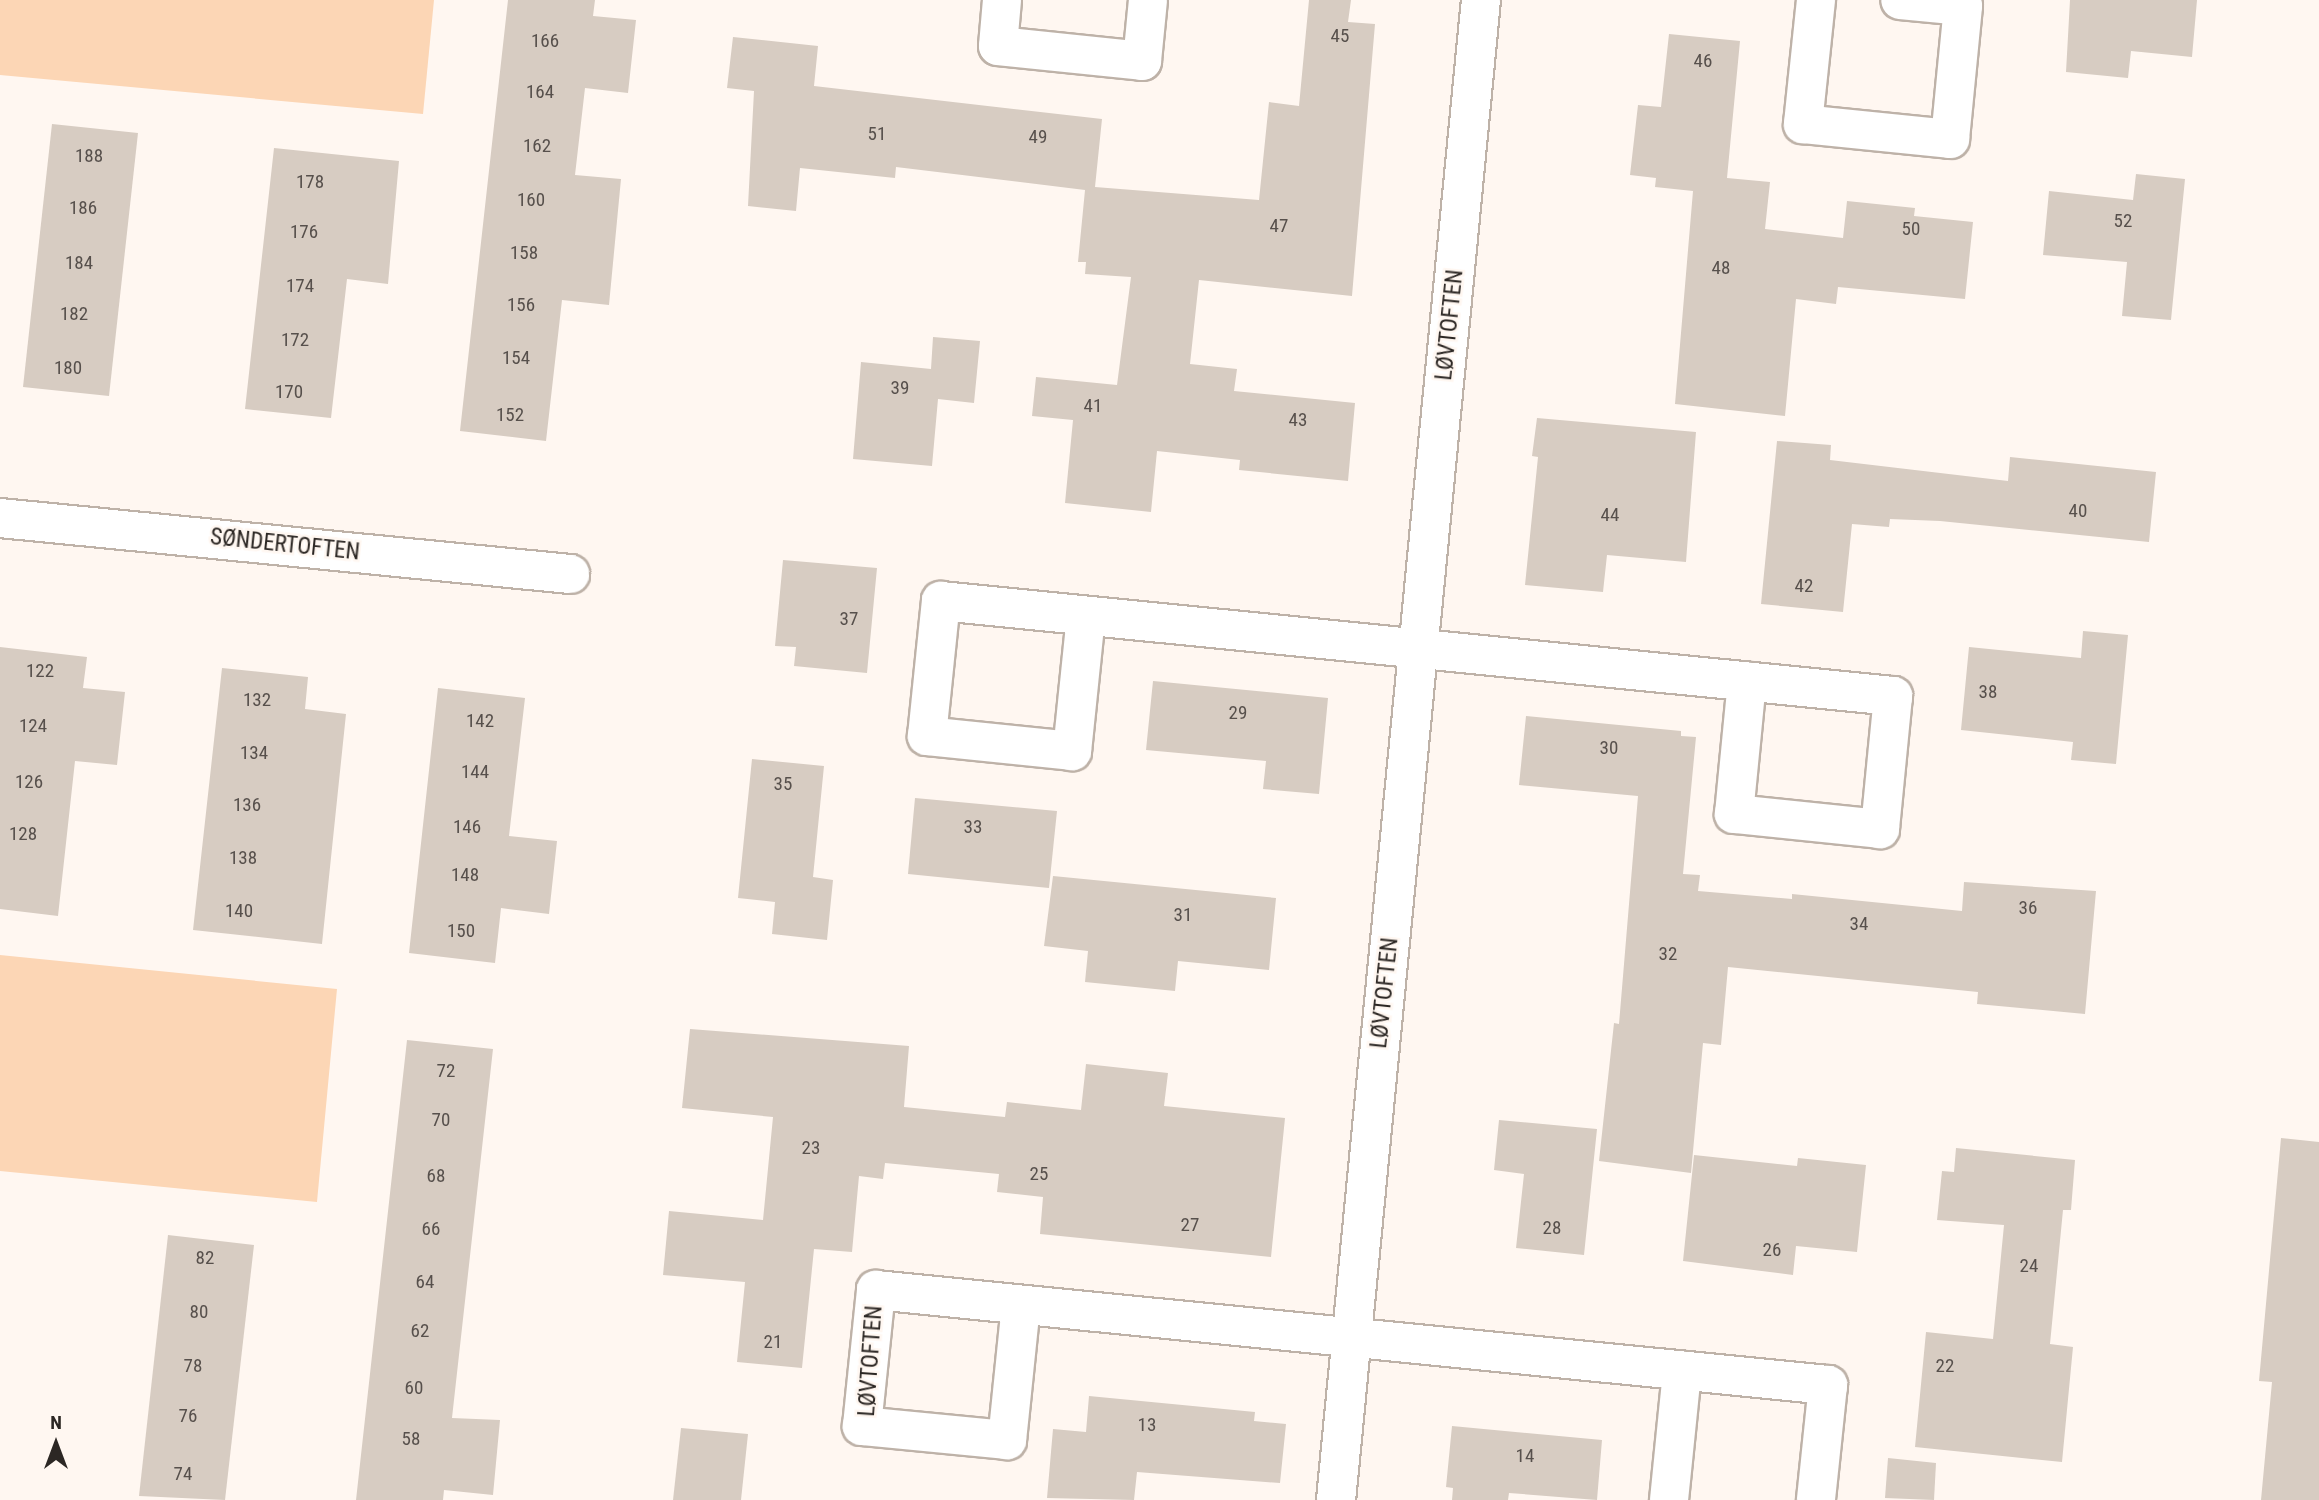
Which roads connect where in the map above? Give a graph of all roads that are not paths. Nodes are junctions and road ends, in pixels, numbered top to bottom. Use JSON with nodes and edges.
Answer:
{"nodes":[{"id":1,"x":1002,"y":0,"type":"edge"},
{"id":2,"x":1148,"y":0,"type":"edge"},
{"id":3,"x":1481,"y":0,"type":"edge"},
{"id":4,"x":1816,"y":0,"type":"edge"},
{"id":5,"x":1900,"y":0,"type":"edge"},
{"id":6,"x":0,"y":518,"type":"edge"},
{"id":7,"x":570,"y":574,"type":"dead end"},
{"id":8,"x":1086,"y":616,"type":"junction"},
{"id":9,"x":1419,"y":649,"type":"junction"},
{"id":10,"x":1747,"y":682,"type":"junction"},
{"id":11,"x":1021,"y":1305,"type":"junction"},
{"id":12,"x":1352,"y":1337,"type":"junction"},
{"id":13,"x":1682,"y":1371,"type":"junction"},
{"id":14,"x":1336,"y":1500,"type":"edge"},
{"id":15,"x":1669,"y":1500,"type":"edge"},
{"id":16,"x":1816,"y":1500,"type":"edge"}],
"edges":[{"from":1,"to":2,"type":"street"},
{"from":3,"to":9,"type":"street","name":"LØVTOFTEN"},
{"from":4,"to":5,"type":"street"},
{"from":6,"to":7,"type":"street","name":"SØNDERTOFTEN"},
{"from":8,"to":8,"type":"street"},
{"from":8,"to":9,"type":"street"},
{"from":9,"to":10,"type":"street"},
{"from":9,"to":12,"type":"street","name":"LØVTOFTEN"},
{"from":10,"to":10,"type":"street"},
{"from":11,"to":11,"type":"street","name":"LØVTOFTEN"},
{"from":11,"to":12,"type":"street","name":"LØVTOFTEN"},
{"from":12,"to":13,"type":"street","name":"LØVTOFTEN"},
{"from":12,"to":14,"type":"street","name":"LØVTOFTEN"},
{"from":13,"to":15,"type":"street"},
{"from":13,"to":16,"type":"street","name":"LØVTOFTEN"}]}
